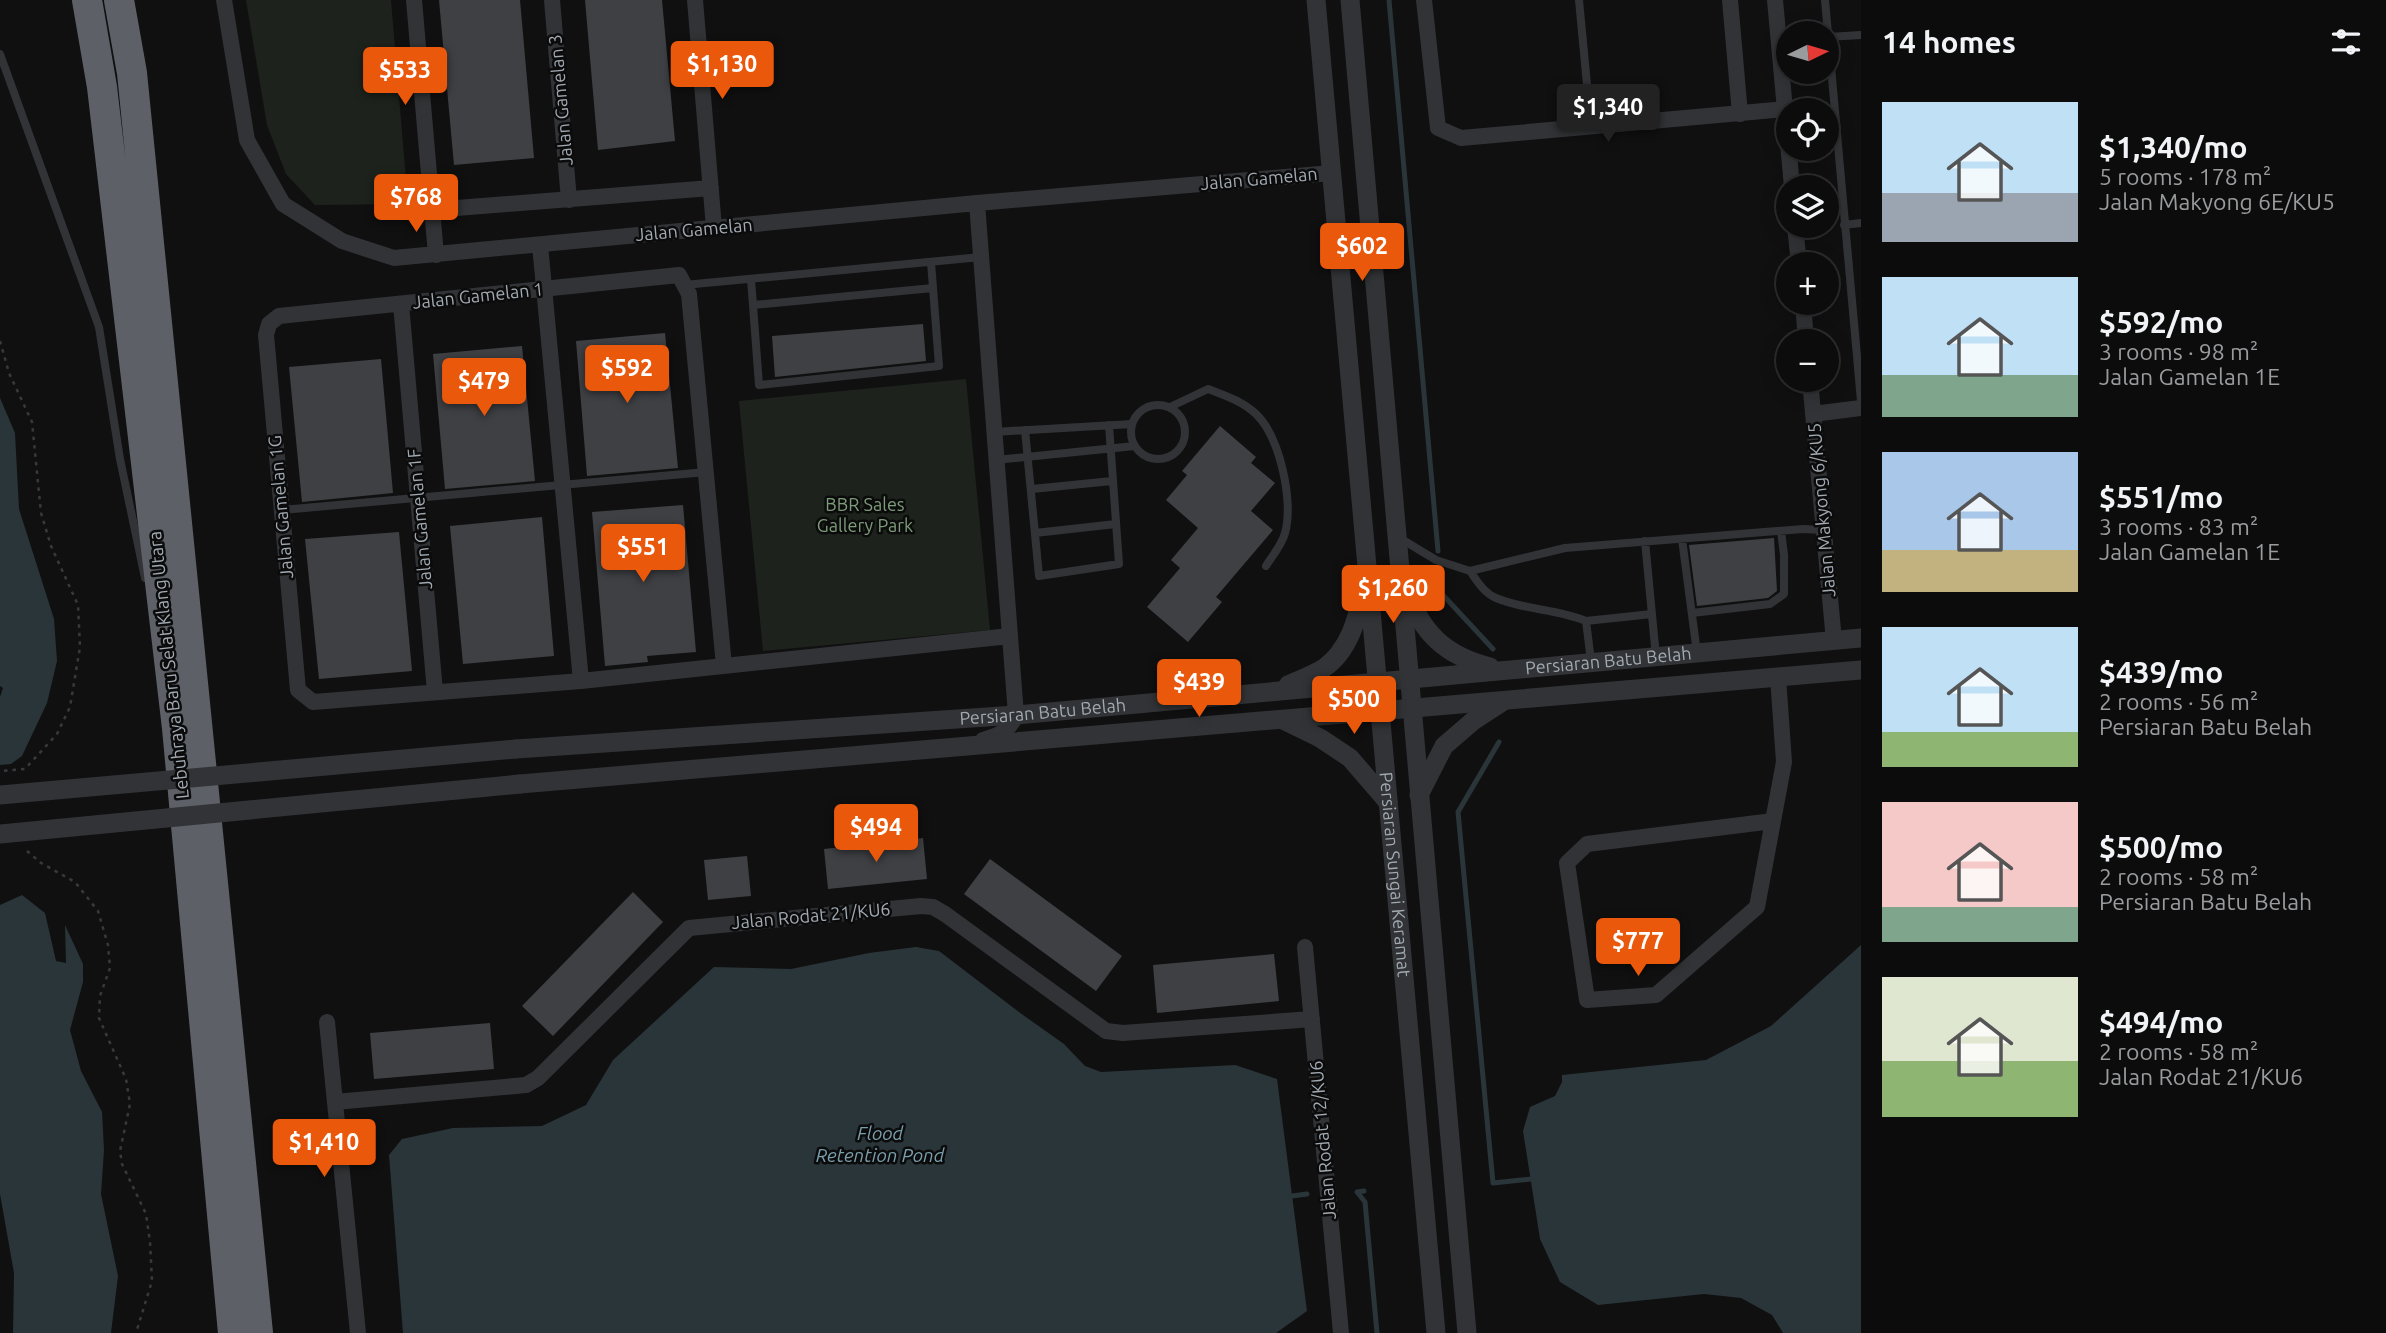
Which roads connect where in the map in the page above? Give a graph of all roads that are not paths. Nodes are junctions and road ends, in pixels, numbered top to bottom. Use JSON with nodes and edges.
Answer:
{"nodes":[{"id":1,"x":87,"y":0,"type":"edge"},
{"id":2,"x":119,"y":0,"type":"edge"},
{"id":3,"x":224,"y":0,"type":"edge"},
{"id":4,"x":414,"y":0,"type":"edge"},
{"id":5,"x":552,"y":0,"type":"edge"},
{"id":6,"x":695,"y":0,"type":"edge"},
{"id":7,"x":1316,"y":0,"type":"edge"},
{"id":8,"x":1350,"y":0,"type":"edge"},
{"id":9,"x":1424,"y":0,"type":"edge"},
{"id":10,"x":1579,"y":0,"type":"edge"},
{"id":11,"x":1730,"y":0,"type":"edge"},
{"id":12,"x":1775,"y":0,"type":"edge"},
{"id":13,"x":1825,"y":0,"type":"edge"},
{"id":14,"x":1827,"y":21,"type":"edge"},
{"id":15,"x":1861,"y":35,"type":"edge"},
{"id":16,"x":1839,"y":36,"type":"edge"},
{"id":17,"x":0,"y":54,"type":"edge"},
{"id":18,"x":1832,"y":84,"type":"edge"},
{"id":19,"x":1784,"y":98,"type":"edge"},
{"id":20,"x":1776,"y":111,"type":"edge"},
{"id":21,"x":1740,"y":114,"type":"junction"},
{"id":22,"x":1591,"y":127,"type":"junction"},
{"id":23,"x":1332,"y":173,"type":"junction"},
{"id":24,"x":711,"y":188,"type":"junction"},
{"id":25,"x":569,"y":200,"type":"junction"},
{"id":26,"x":977,"y":203,"type":"junction"},
{"id":27,"x":432,"y":210,"type":"junction"},
{"id":28,"x":1861,"y":223,"type":"edge"},
{"id":29,"x":1844,"y":225,"type":"junction"},
{"id":30,"x":714,"y":228,"type":"junction"},
{"id":31,"x":540,"y":245,"type":"junction"},
{"id":32,"x":436,"y":255,"type":"junction"},
{"id":33,"x":981,"y":257,"type":"junction"},
{"id":34,"x":931,"y":262,"type":"junction"},
{"id":35,"x":751,"y":279,"type":"junction"},
{"id":36,"x":684,"y":285,"type":"junction"},
{"id":37,"x":544,"y":288,"type":"junction"},
{"id":38,"x":933,"y":288,"type":"junction"},
{"id":39,"x":401,"y":304,"type":"junction"},
{"id":40,"x":753,"y":304,"type":"junction"},
{"id":41,"x":269,"y":324,"type":"joint"},
{"id":42,"x":1811,"y":392,"type":"edge"},
{"id":43,"x":1861,"y":401,"type":"edge"},
{"id":44,"x":1170,"y":407,"type":"junction"},
{"id":45,"x":1861,"y":408,"type":"edge"},
{"id":46,"x":1813,"y":414,"type":"junction"},
{"id":47,"x":1132,"y":424,"type":"junction"},
{"id":48,"x":1109,"y":425,"type":"junction"},
{"id":49,"x":1025,"y":430,"type":"junction"},
{"id":50,"x":994,"y":432,"type":"junction"},
{"id":51,"x":1135,"y":446,"type":"junction"},
{"id":52,"x":1109,"y":448,"type":"junction"},
{"id":53,"x":1028,"y":457,"type":"junction"},
{"id":54,"x":996,"y":460,"type":"junction"},
{"id":55,"x":706,"y":472,"type":"junction"},
{"id":56,"x":1112,"y":481,"type":"junction"},
{"id":57,"x":563,"y":485,"type":"junction"},
{"id":58,"x":1032,"y":489,"type":"junction"},
{"id":59,"x":419,"y":498,"type":"junction"},
{"id":60,"x":282,"y":510,"type":"junction"},
{"id":61,"x":1116,"y":524,"type":"junction"},
{"id":62,"x":1824,"y":530,"type":"junction"},
{"id":63,"x":1781,"y":531,"type":"junction"},
{"id":64,"x":1035,"y":533,"type":"junction"},
{"id":65,"x":1396,"y":535,"type":"junction"},
{"id":66,"x":1682,"y":539,"type":"junction"},
{"id":67,"x":1645,"y":541,"type":"junction"},
{"id":68,"x":1266,"y":566,"type":"dead end"},
{"id":69,"x":1398,"y":566,"type":"junction"},
{"id":70,"x":1368,"y":570,"type":"junction"},
{"id":71,"x":1470,"y":571,"type":"junction"},
{"id":72,"x":149,"y":594,"type":"dead end"},
{"id":73,"x":1692,"y":613,"type":"junction"},
{"id":74,"x":1652,"y":614,"type":"junction"},
{"id":75,"x":154,"y":621,"type":"dead end"},
{"id":76,"x":1586,"y":621,"type":"junction"},
{"id":77,"x":1010,"y":636,"type":"junction"},
{"id":78,"x":1861,"y":638,"type":"edge"},
{"id":79,"x":1834,"y":640,"type":"junction"},
{"id":80,"x":1697,"y":653,"type":"junction"},
{"id":81,"x":1656,"y":657,"type":"junction"},
{"id":82,"x":1591,"y":663,"type":"junction"},
{"id":83,"x":724,"y":666,"type":"junction"},
{"id":84,"x":1861,"y":670,"type":"edge"},
{"id":85,"x":1503,"y":671,"type":"junction"},
{"id":86,"x":1778,"y":677,"type":"junction"},
{"id":87,"x":1408,"y":679,"type":"junction"},
{"id":88,"x":581,"y":681,"type":"junction"},
{"id":89,"x":1377,"y":682,"type":"junction"},
{"id":90,"x":435,"y":692,"type":"junction"},
{"id":91,"x":1274,"y":692,"type":"junction"},
{"id":92,"x":1506,"y":700,"type":"junction"},
{"id":93,"x":1411,"y":708,"type":"junction"},
{"id":94,"x":1380,"y":710,"type":"junction"},
{"id":95,"x":1016,"y":715,"type":"junction"},
{"id":96,"x":1281,"y":719,"type":"junction"},
{"id":97,"x":177,"y":728,"type":"junction"},
{"id":98,"x":960,"y":746,"type":"junction"},
{"id":99,"x":0,"y":795,"type":"edge"},
{"id":100,"x":1419,"y":795,"type":"junction"},
{"id":101,"x":1388,"y":802,"type":"junction"},
{"id":102,"x":1773,"y":821,"type":"junction"},
{"id":103,"x":0,"y":834,"type":"edge"},
{"id":104,"x":1306,"y":947,"type":"dead end"},
{"id":105,"x":1312,"y":1019,"type":"junction"},
{"id":106,"x":327,"y":1022,"type":"dead end"},
{"id":107,"x":335,"y":1102,"type":"junction"},
{"id":108,"x":233,"y":1333,"type":"edge"},
{"id":109,"x":258,"y":1333,"type":"edge"},
{"id":110,"x":358,"y":1333,"type":"edge"},
{"id":111,"x":1341,"y":1333,"type":"edge"},
{"id":112,"x":1436,"y":1333,"type":"edge"},
{"id":113,"x":1467,"y":1333,"type":"edge"}],
"edges":[{"from":1,"to":97,"type":"highway","name":"Lebuhraya Baru Selat Klang Utara"},
{"from":2,"to":109,"type":"highway","name":"Lebuhraya Baru Selat Klang Utara"},
{"from":3,"to":32,"type":"street","name":"Jalan Gamelan"},
{"from":4,"to":27,"type":"street"},
{"from":5,"to":25,"type":"street","name":"Jalan Gamelan 3"},
{"from":6,"to":24,"type":"street"},
{"from":7,"to":23,"type":"street","name":"Persiaran Sungai Keramat"},
{"from":8,"to":65,"type":"street","name":"Persiaran Sungai Keramat"},
{"from":9,"to":22,"type":"street"},
{"from":10,"to":22,"type":"lane"},
{"from":11,"to":21,"type":"street"},
{"from":12,"to":19,"type":"street"},
{"from":13,"to":14,"type":"lane"},
{"from":15,"to":16,"type":"lane"},
{"from":17,"to":72,"type":"lane"},
{"from":18,"to":29,"type":"lane"},
{"from":20,"to":21,"type":"street"},
{"from":21,"to":22,"type":"street"},
{"from":23,"to":26,"type":"street","name":"Jalan Gamelan"},
{"from":23,"to":70,"type":"street","name":"Persiaran Sungai Keramat"},
{"from":24,"to":25,"type":"street"},
{"from":24,"to":30,"type":"street"},
{"from":25,"to":27,"type":"street"},
{"from":26,"to":30,"type":"street","name":"Jalan Gamelan"},
{"from":26,"to":33,"type":"street"},
{"from":27,"to":32,"type":"street"},
{"from":28,"to":29,"type":"lane"},
{"from":29,"to":43,"type":"lane"},
{"from":30,"to":31,"type":"street","name":"Jalan Gamelan"},
{"from":31,"to":32,"type":"street","name":"Jalan Gamelan"},
{"from":31,"to":37,"type":"street"},
{"from":33,"to":34,"type":"lane"},
{"from":33,"to":50,"type":"street"},
{"from":34,"to":35,"type":"lane"},
{"from":34,"to":38,"type":"lane"},
{"from":35,"to":36,"type":"lane"},
{"from":35,"to":40,"type":"lane"},
{"from":36,"to":37,"type":"street","name":"Jalan Gamelan 1"},
{"from":36,"to":55,"type":"street"},
{"from":37,"to":39,"type":"street","name":"Jalan Gamelan 1"},
{"from":37,"to":57,"type":"street"},
{"from":38,"to":40,"type":"lane"},
{"from":38,"to":40,"type":"lane"},
{"from":39,"to":41,"type":"street","name":"Jalan Gamelan 1"},
{"from":39,"to":59,"type":"street","name":"Jalan Gamelan 1F"},
{"from":41,"to":60,"type":"street","name":"Jalan Gamelan 1G"},
{"from":42,"to":46,"type":"street","name":"Jalan Makyong 6/KU5"},
{"from":44,"to":47,"type":"lane"},
{"from":44,"to":51,"type":"lane"},
{"from":44,"to":68,"type":"lane"},
{"from":45,"to":46,"type":"street"},
{"from":46,"to":62,"type":"street","name":"Jalan Makyong 6/KU5"},
{"from":47,"to":48,"type":"lane"},
{"from":47,"to":51,"type":"lane"},
{"from":48,"to":49,"type":"lane"},
{"from":48,"to":52,"type":"lane"},
{"from":49,"to":50,"type":"lane"},
{"from":49,"to":53,"type":"lane"},
{"from":50,"to":54,"type":"street"},
{"from":51,"to":52,"type":"lane"},
{"from":52,"to":53,"type":"lane"},
{"from":52,"to":56,"type":"lane"},
{"from":53,"to":54,"type":"lane"},
{"from":53,"to":58,"type":"lane"},
{"from":54,"to":77,"type":"street"},
{"from":55,"to":57,"type":"lane"},
{"from":55,"to":83,"type":"street"},
{"from":56,"to":58,"type":"lane"},
{"from":56,"to":61,"type":"lane"},
{"from":57,"to":59,"type":"lane"},
{"from":57,"to":88,"type":"street"},
{"from":58,"to":64,"type":"lane"},
{"from":59,"to":60,"type":"lane"},
{"from":59,"to":90,"type":"street","name":"Jalan Gamelan 1F"},
{"from":60,"to":90,"type":"street","name":"Jalan Gamelan 1G"},
{"from":61,"to":64,"type":"lane"},
{"from":61,"to":64,"type":"lane"},
{"from":62,"to":63,"type":"lane"},
{"from":62,"to":79,"type":"street","name":"Jalan Makyong 6/KU5"},
{"from":63,"to":66,"type":"lane"},
{"from":63,"to":73,"type":"lane"},
{"from":65,"to":69,"type":"street","name":"Persiaran Sungai Keramat"},
{"from":65,"to":71,"type":"lane"},
{"from":66,"to":67,"type":"lane"},
{"from":66,"to":73,"type":"lane"},
{"from":67,"to":71,"type":"lane"},
{"from":67,"to":74,"type":"lane"},
{"from":69,"to":85,"type":"street"},
{"from":69,"to":87,"type":"street","name":"Persiaran Sungai Keramat"},
{"from":70,"to":89,"type":"street","name":"Persiaran Sungai Keramat"},
{"from":70,"to":91,"type":"street"},
{"from":71,"to":76,"type":"lane"},
{"from":73,"to":80,"type":"lane"},
{"from":74,"to":76,"type":"lane"},
{"from":74,"to":81,"type":"lane"},
{"from":75,"to":97,"type":"lane"},
{"from":76,"to":82,"type":"lane"},
{"from":77,"to":83,"type":"street"},
{"from":77,"to":95,"type":"street"},
{"from":78,"to":79,"type":"street","name":"Persiaran Batu Belah"},
{"from":79,"to":80,"type":"street","name":"Persiaran Batu Belah"},
{"from":80,"to":81,"type":"street","name":"Persiaran Batu Belah"},
{"from":81,"to":82,"type":"street","name":"Persiaran Batu Belah"},
{"from":82,"to":85,"type":"street","name":"Persiaran Batu Belah"},
{"from":83,"to":88,"type":"street"},
{"from":84,"to":86,"type":"street","name":"Persiaran Batu Belah"},
{"from":85,"to":87,"type":"street","name":"Persiaran Batu Belah"},
{"from":86,"to":92,"type":"street","name":"Persiaran Batu Belah"},
{"from":86,"to":102,"type":"street"},
{"from":87,"to":89,"type":"street","name":"Persiaran Batu Belah"},
{"from":87,"to":93,"type":"street","name":"Persiaran Sungai Keramat"},
{"from":88,"to":90,"type":"street"},
{"from":89,"to":91,"type":"street","name":"Persiaran Batu Belah"},
{"from":89,"to":94,"type":"street","name":"Persiaran Sungai Keramat"},
{"from":91,"to":95,"type":"street","name":"Persiaran Batu Belah"},
{"from":92,"to":93,"type":"street","name":"Persiaran Batu Belah"},
{"from":92,"to":100,"type":"street"},
{"from":93,"to":94,"type":"street","name":"Persiaran Batu Belah"},
{"from":93,"to":100,"type":"street","name":"Persiaran Sungai Keramat"},
{"from":94,"to":96,"type":"street","name":"Persiaran Batu Belah"},
{"from":94,"to":101,"type":"street","name":"Persiaran Sungai Keramat"},
{"from":95,"to":98,"type":"street"},
{"from":95,"to":99,"type":"street","name":"Persiaran Batu Belah","bridge":true},
{"from":96,"to":98,"type":"street","name":"Persiaran Batu Belah"},
{"from":96,"to":101,"type":"street"},
{"from":97,"to":108,"type":"highway","name":"Lebuhraya Baru Selat Klang Utara"},
{"from":98,"to":103,"type":"street","name":"Persiaran Batu Belah","bridge":true},
{"from":100,"to":113,"type":"street","name":"Persiaran Sungai Keramat"},
{"from":101,"to":112,"type":"street","name":"Persiaran Sungai Keramat"},
{"from":102,"to":102,"type":"street"},
{"from":104,"to":105,"type":"street","name":"Jalan Rodat 12/KU6"},
{"from":105,"to":107,"type":"street","name":"Jalan Rodat 21/KU6"},
{"from":105,"to":111,"type":"street","name":"Jalan Rodat 12/KU6"},
{"from":106,"to":107,"type":"street"},
{"from":107,"to":110,"type":"street"}]}
